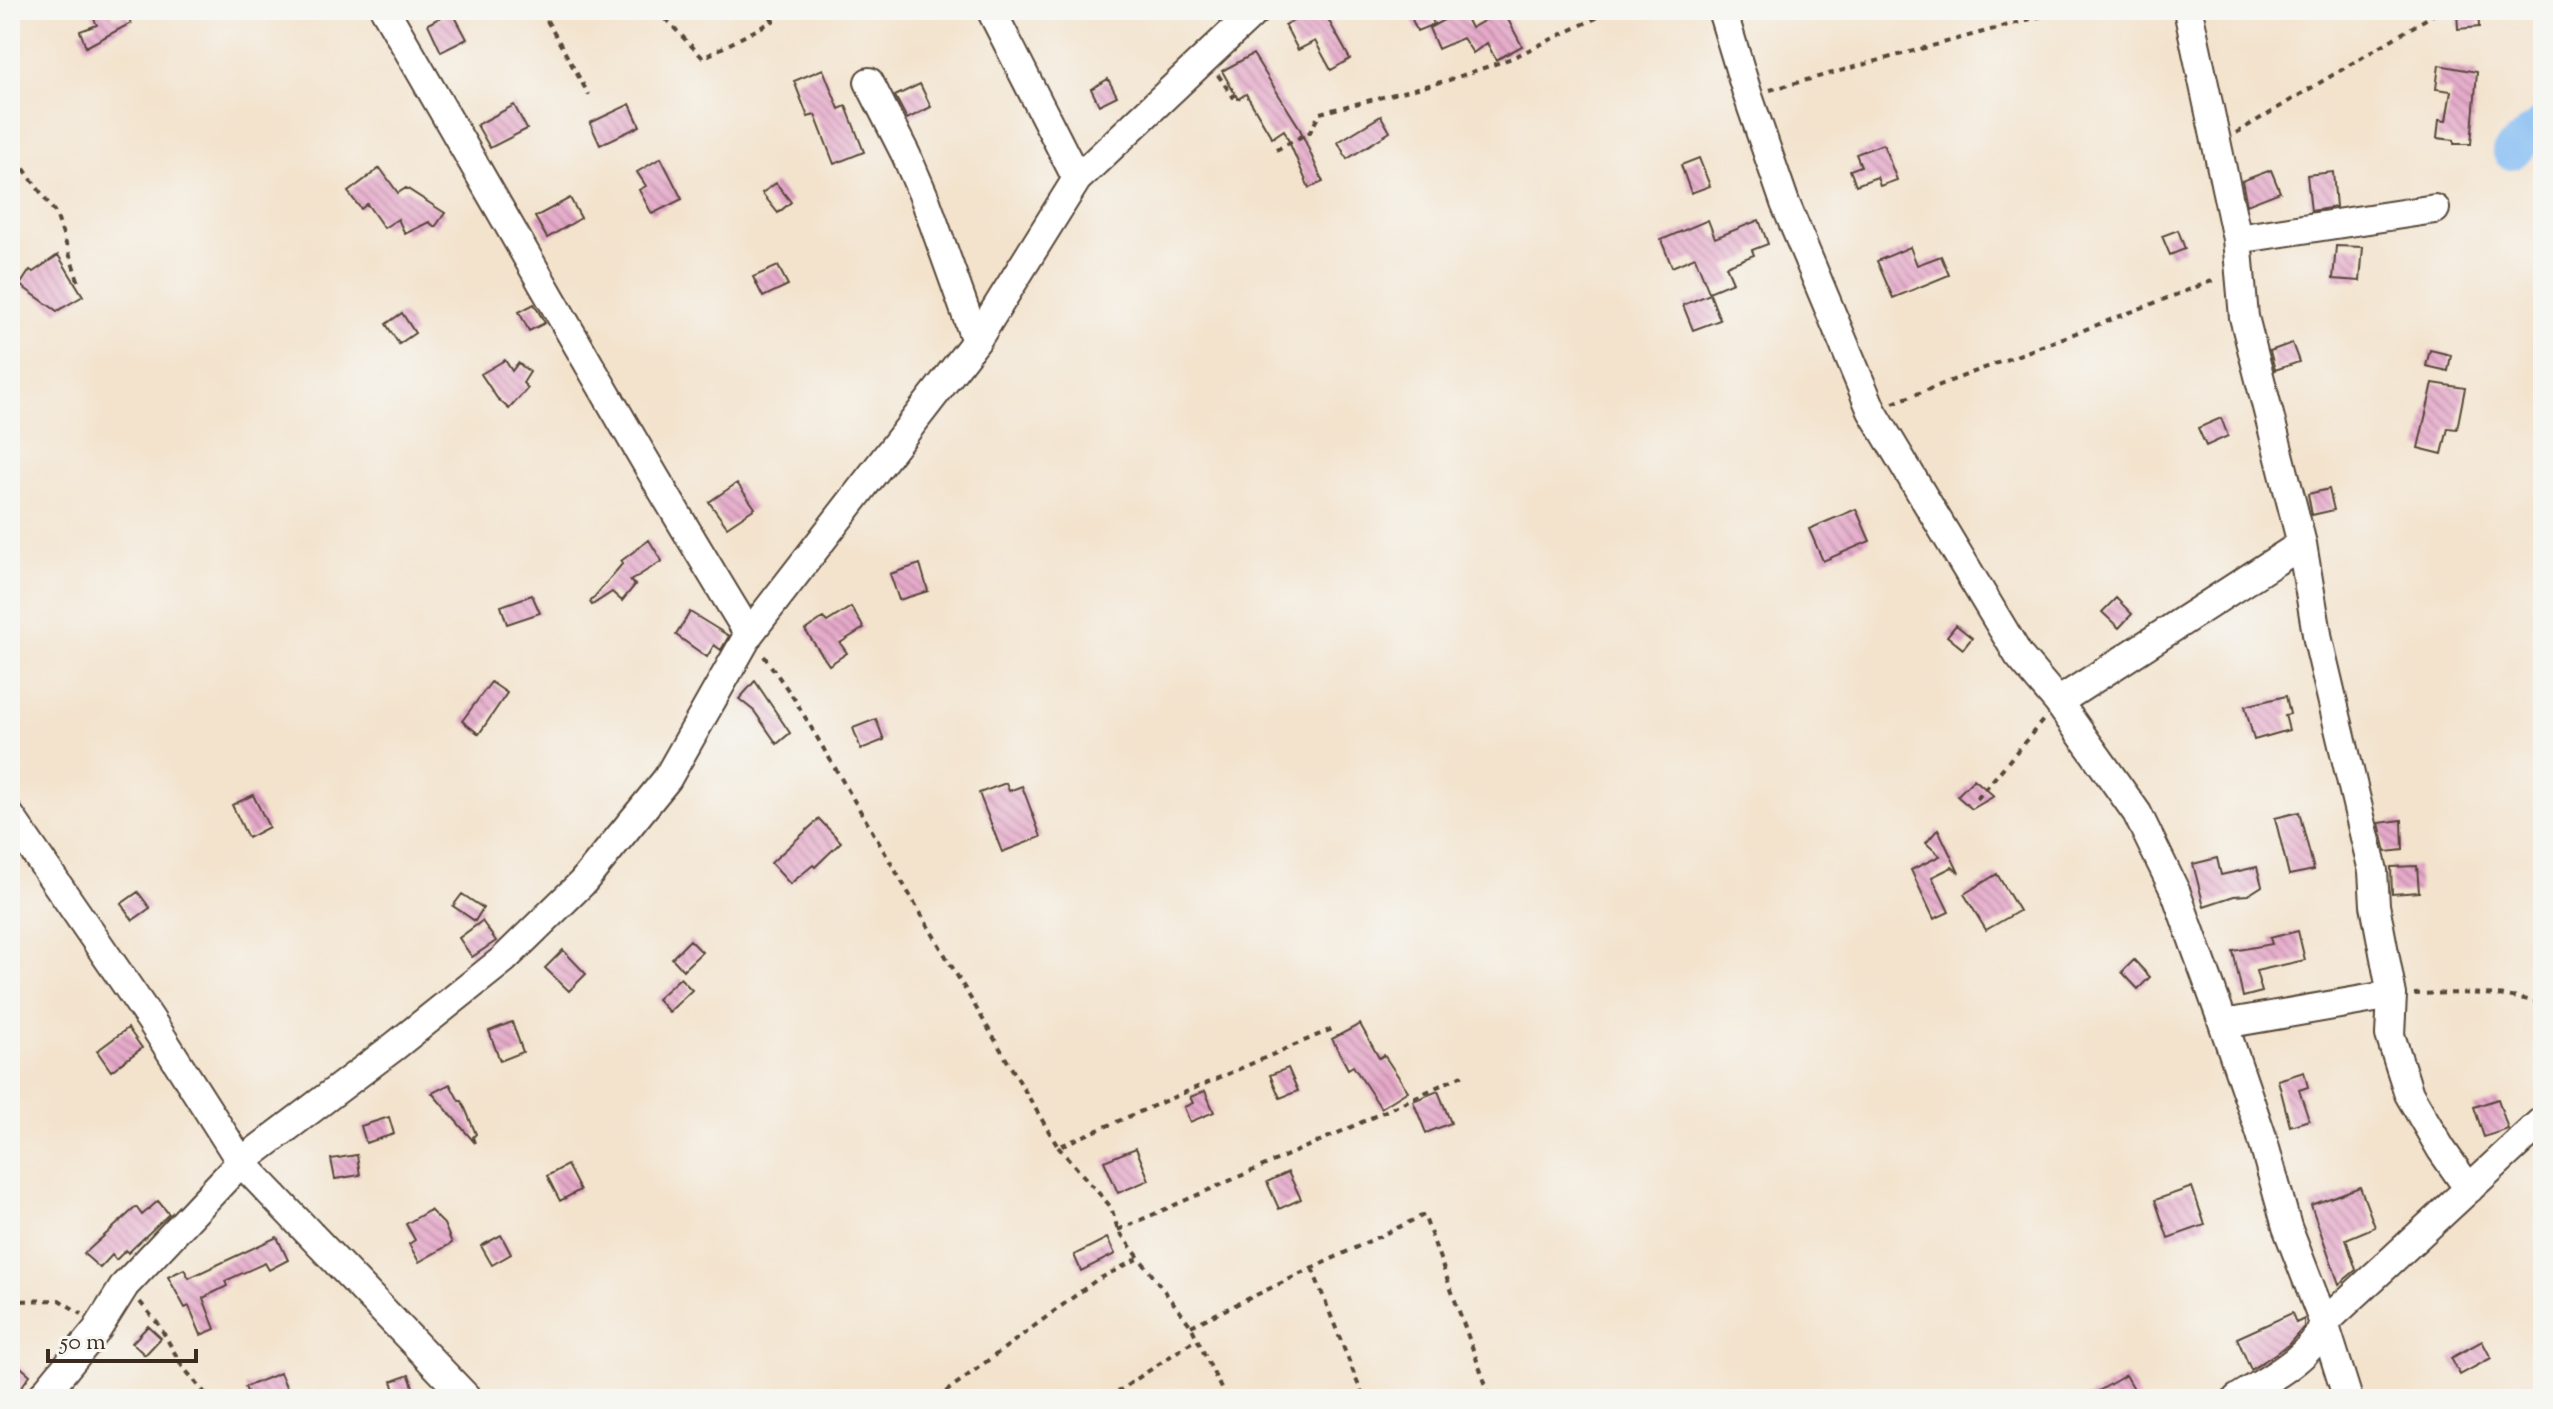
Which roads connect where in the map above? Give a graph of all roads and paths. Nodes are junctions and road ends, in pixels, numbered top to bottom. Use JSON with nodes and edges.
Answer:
{"nodes":[{"id":1,"x":385,"y":10,"type":"edge"},
{"id":2,"x":541,"y":10,"type":"edge"},
{"id":3,"x":657,"y":10,"type":"edge"},
{"id":4,"x":767,"y":10,"type":"edge"},
{"id":5,"x":991,"y":10,"type":"edge"},
{"id":6,"x":1613,"y":10,"type":"edge"},
{"id":7,"x":1722,"y":10,"type":"edge"},
{"id":8,"x":2064,"y":10,"type":"edge"},
{"id":9,"x":2188,"y":10,"type":"edge"},
{"id":10,"x":2441,"y":10,"type":"edge"},
{"id":11,"x":1250,"y":12,"type":"edge"},
{"id":12,"x":869,"y":82,"type":"dead end"},
{"id":13,"x":589,"y":95,"type":"dead end"},
{"id":14,"x":1748,"y":96,"type":"junction"},
{"id":15,"x":2217,"y":144,"type":"junction"},
{"id":16,"x":10,"y":149,"type":"edge"},
{"id":17,"x":1276,"y":150,"type":"dead end"},
{"id":18,"x":1077,"y":179,"type":"junction"},
{"id":19,"x":2435,"y":209,"type":"dead end"},
{"id":20,"x":2237,"y":239,"type":"junction"},
{"id":21,"x":2240,"y":270,"type":"junction"},
{"id":22,"x":79,"y":283,"type":"dead end"},
{"id":23,"x":976,"y":341,"type":"junction"},
{"id":24,"x":1872,"y":411,"type":"junction"},
{"id":25,"x":2302,"y":544,"type":"junction"},
{"id":26,"x":749,"y":634,"type":"junction"},
{"id":27,"x":2058,"y":702,"type":"junction"},
{"id":28,"x":1977,"y":799,"type":"dead end"},
{"id":29,"x":10,"y":816,"type":"edge"},
{"id":30,"x":2392,"y":995,"type":"junction"},
{"id":31,"x":2543,"y":1004,"type":"edge"},
{"id":32,"x":2224,"y":1024,"type":"junction"},
{"id":33,"x":1332,"y":1029,"type":"dead end"},
{"id":34,"x":1467,"y":1073,"type":"dead end"},
{"id":35,"x":2543,"y":1120,"type":"edge"},
{"id":36,"x":1058,"y":1147,"type":"junction"},
{"id":37,"x":241,"y":1162,"type":"junction"},
{"id":38,"x":2469,"y":1189,"type":"junction"},
{"id":39,"x":1118,"y":1230,"type":"junction"},
{"id":40,"x":1141,"y":1257,"type":"junction"},
{"id":41,"x":1312,"y":1268,"type":"junction"},
{"id":42,"x":125,"y":1285,"type":"junction"},
{"id":43,"x":10,"y":1301,"type":"edge"},
{"id":44,"x":2324,"y":1323,"type":"junction"},
{"id":45,"x":1191,"y":1326,"type":"junction"},
{"id":46,"x":96,"y":1331,"type":"junction"},
{"id":47,"x":1196,"y":1339,"type":"junction"},
{"id":48,"x":40,"y":1399,"type":"edge"},
{"id":49,"x":210,"y":1399,"type":"edge"},
{"id":50,"x":468,"y":1399,"type":"edge"},
{"id":51,"x":936,"y":1399,"type":"edge"},
{"id":52,"x":1107,"y":1399,"type":"edge"},
{"id":53,"x":1226,"y":1399,"type":"edge"},
{"id":54,"x":1364,"y":1399,"type":"edge"},
{"id":55,"x":1494,"y":1399,"type":"edge"},
{"id":56,"x":2237,"y":1399,"type":"edge"},
{"id":57,"x":2348,"y":1399,"type":"edge"}],
"edges":[{"from":1,"to":26,"type":"street"},
{"from":2,"to":13,"type":"path"},
{"from":3,"to":4,"type":"path"},
{"from":5,"to":18,"type":"street"},
{"from":6,"to":17,"type":"path"},
{"from":7,"to":14,"type":"street"},
{"from":8,"to":14,"type":"path"},
{"from":9,"to":15,"type":"street"},
{"from":10,"to":15,"type":"path"},
{"from":11,"to":18,"type":"street"},
{"from":12,"to":23,"type":"street"},
{"from":14,"to":24,"type":"street"},
{"from":15,"to":20,"type":"street"},
{"from":16,"to":22,"type":"path"},
{"from":18,"to":23,"type":"street"},
{"from":19,"to":20,"type":"street"},
{"from":20,"to":21,"type":"street"},
{"from":21,"to":24,"type":"path"},
{"from":21,"to":25,"type":"street"},
{"from":23,"to":26,"type":"street"},
{"from":24,"to":27,"type":"street"},
{"from":25,"to":27,"type":"street"},
{"from":25,"to":30,"type":"street"},
{"from":26,"to":36,"type":"path"},
{"from":26,"to":37,"type":"street"},
{"from":27,"to":28,"type":"path"},
{"from":27,"to":32,"type":"street"},
{"from":29,"to":37,"type":"street"},
{"from":30,"to":31,"type":"path"},
{"from":30,"to":32,"type":"street"},
{"from":30,"to":38,"type":"street"},
{"from":32,"to":44,"type":"street"},
{"from":33,"to":36,"type":"path"},
{"from":34,"to":39,"type":"path"},
{"from":35,"to":38,"type":"street"},
{"from":36,"to":39,"type":"path"},
{"from":37,"to":42,"type":"street"},
{"from":37,"to":50,"type":"street"},
{"from":38,"to":44,"type":"street"},
{"from":39,"to":40,"type":"path"},
{"from":40,"to":45,"type":"path"},
{"from":40,"to":51,"type":"path"},
{"from":41,"to":45,"type":"path"},
{"from":41,"to":54,"type":"path"},
{"from":41,"to":55,"type":"path"},
{"from":42,"to":46,"type":"street"},
{"from":42,"to":49,"type":"path"},
{"from":43,"to":46,"type":"path"},
{"from":44,"to":56,"type":"street"},
{"from":44,"to":57,"type":"street"},
{"from":45,"to":47,"type":"path"},
{"from":46,"to":48,"type":"street"},
{"from":47,"to":52,"type":"path"},
{"from":47,"to":53,"type":"path"}]}
